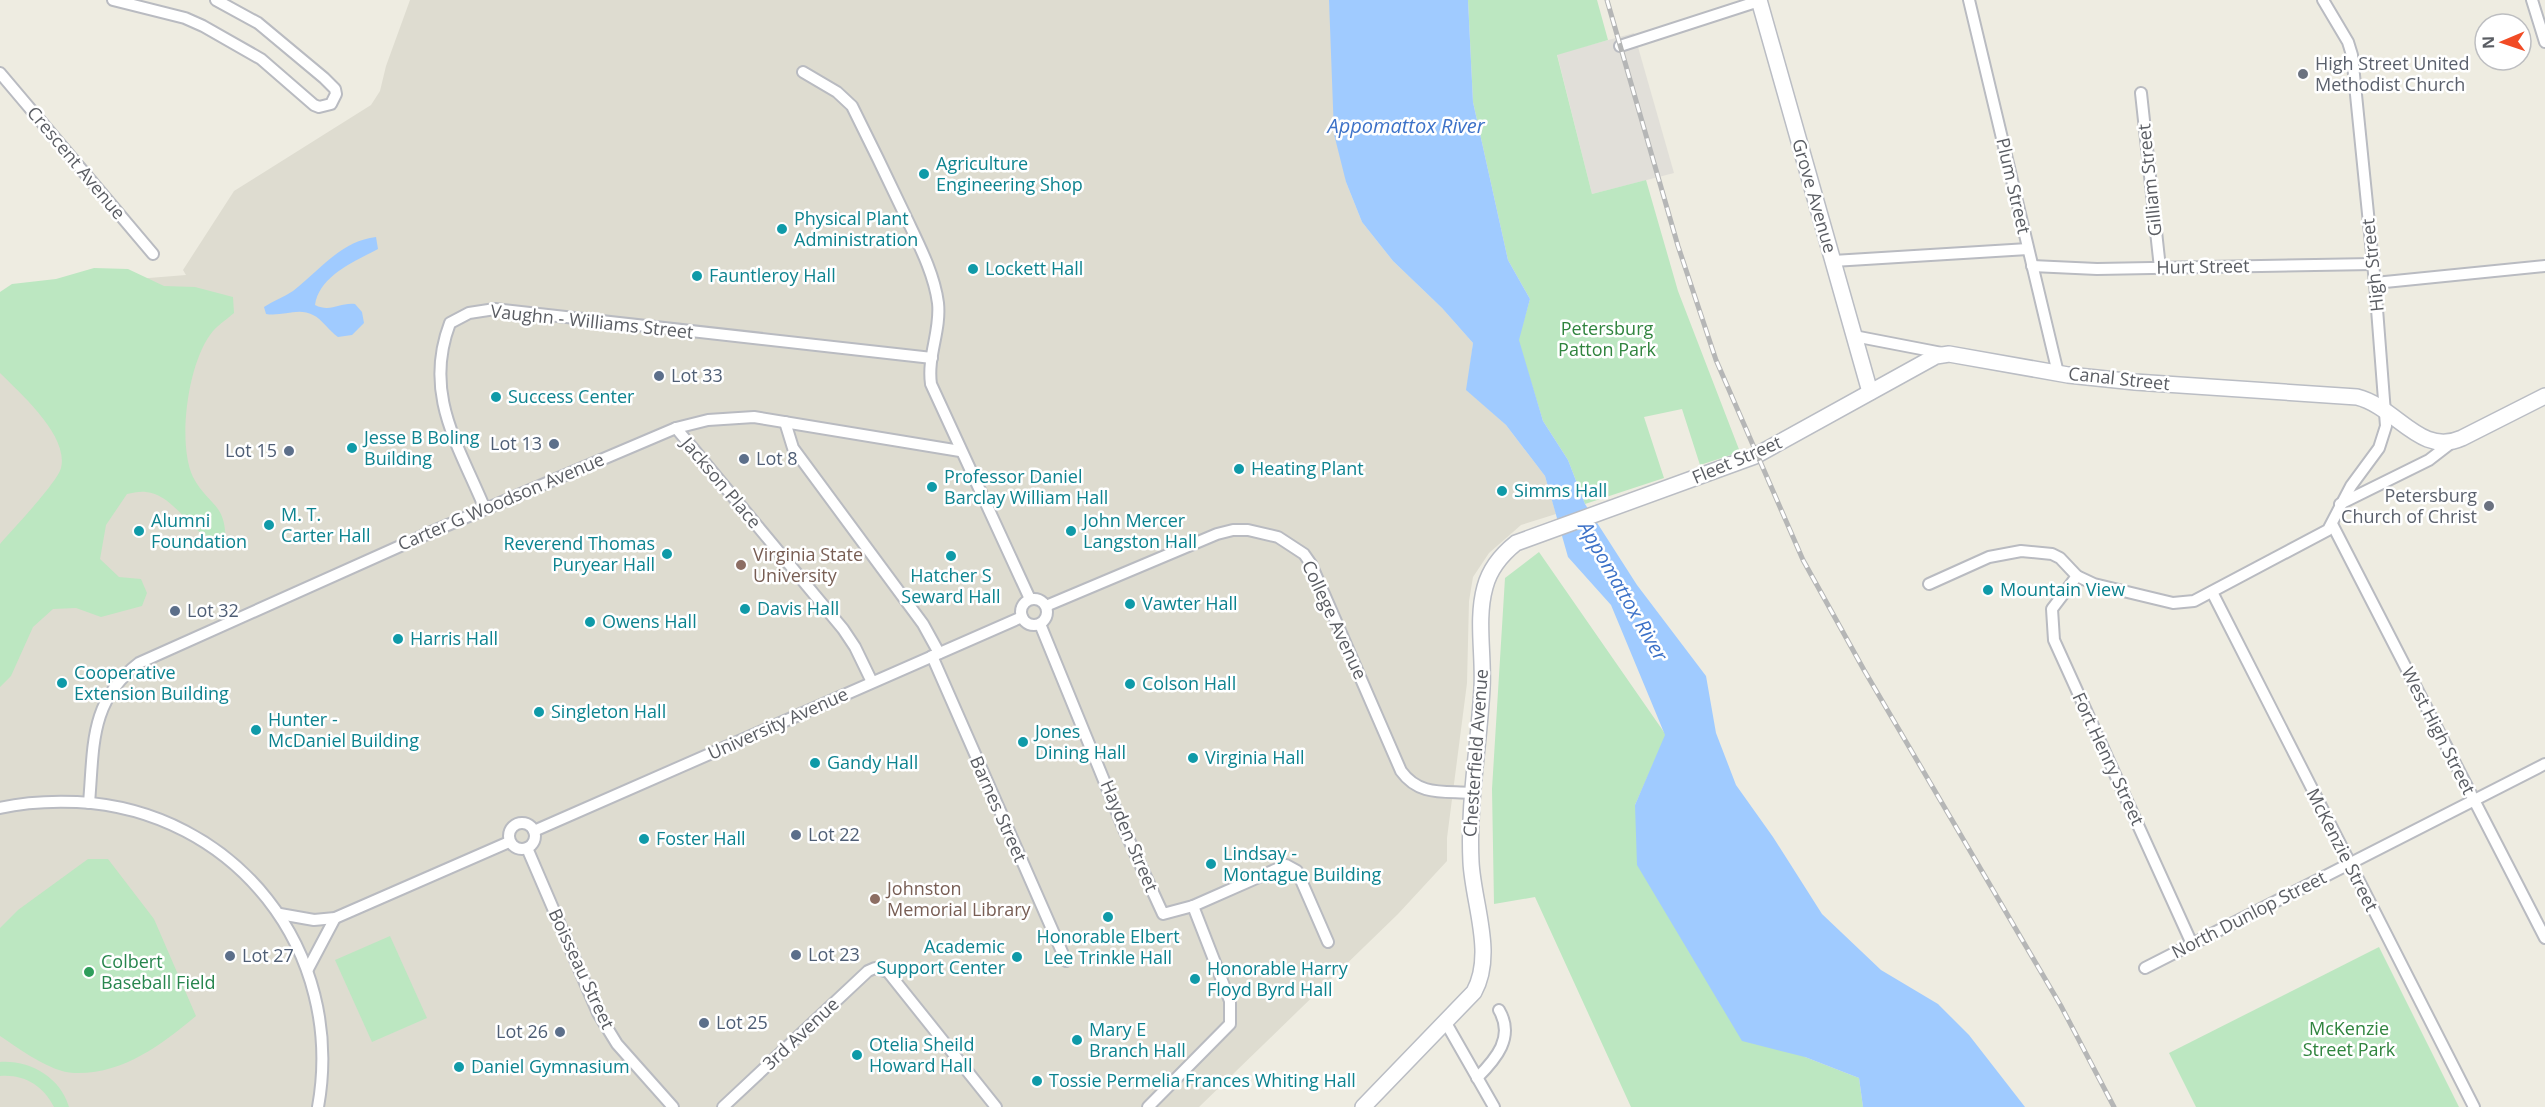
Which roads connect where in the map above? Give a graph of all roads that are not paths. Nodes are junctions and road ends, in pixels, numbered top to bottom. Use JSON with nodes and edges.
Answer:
{"nodes":[{"id":1,"x":113,"y":0,"type":"edge"},
{"id":2,"x":216,"y":0,"type":"edge"},
{"id":3,"x":1969,"y":0,"type":"edge"},
{"id":4,"x":2323,"y":0,"type":"edge"},
{"id":5,"x":2532,"y":0,"type":"edge"},
{"id":6,"x":1759,"y":1,"type":"edge"},
{"id":7,"x":2545,"y":42,"type":"edge"},
{"id":8,"x":1620,"y":46,"type":"dead end"},
{"id":9,"x":803,"y":72,"type":"dead end"},
{"id":10,"x":0,"y":73,"type":"edge"},
{"id":11,"x":2140,"y":93,"type":"dead end"},
{"id":12,"x":2028,"y":249,"type":"junction"},
{"id":13,"x":153,"y":254,"type":"dead end"},
{"id":14,"x":1833,"y":261,"type":"junction"},
{"id":15,"x":2373,"y":264,"type":"junction"},
{"id":16,"x":2032,"y":266,"type":"junction"},
{"id":17,"x":2545,"y":266,"type":"edge"},
{"id":18,"x":2160,"y":268,"type":"junction"},
{"id":19,"x":2375,"y":283,"type":"junction"},
{"id":20,"x":1854,"y":336,"type":"junction"},
{"id":21,"x":1949,"y":354,"type":"junction"},
{"id":22,"x":932,"y":358,"type":"junction"},
{"id":23,"x":2058,"y":373,"type":"junction"},
{"id":24,"x":1870,"y":392,"type":"junction"},
{"id":25,"x":2545,"y":396,"type":"edge"},
{"id":26,"x":2385,"y":408,"type":"junction"},
{"id":27,"x":785,"y":423,"type":"junction"},
{"id":28,"x":676,"y":428,"type":"junction"},
{"id":29,"x":2451,"y":443,"type":"junction"},
{"id":30,"x":960,"y":451,"type":"junction"},
{"id":31,"x":2340,"y":505,"type":"junction"},
{"id":32,"x":485,"y":509,"type":"junction"},
{"id":33,"x":2332,"y":524,"type":"junction"},
{"id":34,"x":1549,"y":530,"type":"joint"},
{"id":35,"x":2077,"y":576,"type":"junction"},
{"id":36,"x":1929,"y":584,"type":"dead end"},
{"id":37,"x":2212,"y":592,"type":"junction"},
{"id":38,"x":1030,"y":600,"type":"junction"},
{"id":39,"x":1046,"y":606,"type":"junction"},
{"id":40,"x":1022,"y":616,"type":"junction"},
{"id":41,"x":1040,"y":624,"type":"junction"},
{"id":42,"x":935,"y":654,"type":"junction"},
{"id":43,"x":872,"y":682,"type":"junction"},
{"id":44,"x":2545,"y":764,"type":"edge"},
{"id":45,"x":1471,"y":793,"type":"junction"},
{"id":46,"x":2474,"y":801,"type":"junction"},
{"id":47,"x":89,"y":803,"type":"junction"},
{"id":48,"x":0,"y":808,"type":"edge"},
{"id":49,"x":534,"y":831,"type":"junction"},
{"id":50,"x":509,"y":842,"type":"junction"},
{"id":51,"x":527,"y":848,"type":"junction"},
{"id":52,"x":2349,"y":864,"type":"junction"},
{"id":53,"x":1193,"y":906,"type":"junction"},
{"id":54,"x":280,"y":914,"type":"junction"},
{"id":55,"x":334,"y":918,"type":"junction"},
{"id":56,"x":2545,"y":938,"type":"edge"},
{"id":57,"x":1328,"y":942,"type":"dead end"},
{"id":58,"x":2192,"y":944,"type":"junction"},
{"id":59,"x":1066,"y":961,"type":"dead end"},
{"id":60,"x":2145,"y":968,"type":"dead end"},
{"id":61,"x":308,"y":969,"type":"junction"},
{"id":62,"x":1499,"y":1010,"type":"dead end"},
{"id":63,"x":1446,"y":1023,"type":"junction"},
{"id":64,"x":1477,"y":1078,"type":"junction"},
{"id":65,"x":318,"y":1107,"type":"edge"},
{"id":66,"x":673,"y":1107,"type":"edge"},
{"id":67,"x":723,"y":1107,"type":"edge"},
{"id":68,"x":996,"y":1107,"type":"edge"},
{"id":69,"x":1148,"y":1107,"type":"edge"},
{"id":70,"x":1363,"y":1107,"type":"edge"},
{"id":71,"x":1494,"y":1107,"type":"edge"},
{"id":72,"x":2474,"y":1107,"type":"edge"}],
"edges":[{"from":1,"to":2,"type":"street"},
{"from":3,"to":12,"type":"street","name":"Plum Street"},
{"from":4,"to":15,"type":"street","name":"High Street"},
{"from":5,"to":7,"type":"street"},
{"from":6,"to":8,"type":"street"},
{"from":6,"to":14,"type":"main road","name":"Grove Avenue"},
{"from":9,"to":22,"type":"street"},
{"from":10,"to":13,"type":"street","name":"Crescent Avenue"},
{"from":11,"to":18,"type":"street","name":"Gilliam Street"},
{"from":12,"to":14,"type":"street"},
{"from":12,"to":16,"type":"street","name":"Plum Street"},
{"from":14,"to":20,"type":"main road","name":"Grove Avenue"},
{"from":15,"to":18,"type":"street","name":"Hurt Street"},
{"from":15,"to":19,"type":"street","name":"High Street"},
{"from":16,"to":18,"type":"street","name":"Hurt Street"},
{"from":16,"to":23,"type":"street","name":"Plum Street"},
{"from":17,"to":19,"type":"street"},
{"from":19,"to":26,"type":"street","name":"High Street"},
{"from":20,"to":21,"type":"street","name":"Canal Street"},
{"from":20,"to":24,"type":"main road","name":"Grove Avenue"},
{"from":21,"to":23,"type":"main road","name":"Canal Street"},
{"from":21,"to":24,"type":"main road","name":"Fleet Street"},
{"from":22,"to":30,"type":"street"},
{"from":22,"to":32,"type":"street","name":"Vaughn - Williams Street"},
{"from":23,"to":26,"type":"main road","name":"Canal Street"},
{"from":24,"to":34,"type":"main road","name":"Fleet Street"},
{"from":25,"to":29,"type":"main road"},
{"from":26,"to":29,"type":"main road","name":"Canal Street"},
{"from":26,"to":31,"type":"street","name":"High Street"},
{"from":27,"to":28,"type":"street","name":"Carter G Woodson Avenue"},
{"from":27,"to":30,"type":"street","name":"Carter G Woodson Avenue"},
{"from":27,"to":42,"type":"street","name":"Barnes Street"},
{"from":28,"to":32,"type":"street","name":"Carter G Woodson Avenue"},
{"from":28,"to":43,"type":"street","name":"Jackson Place"},
{"from":29,"to":31,"type":"street"},
{"from":30,"to":38,"type":"street"},
{"from":31,"to":33,"type":"street","name":"High Street"},
{"from":32,"to":47,"type":"street","name":"Carter G Woodson Avenue"},
{"from":33,"to":37,"type":"street"},
{"from":33,"to":46,"type":"street","name":"West High Street"},
{"from":34,"to":45,"type":"main road","name":"Chesterfield Avenue"},
{"from":35,"to":36,"type":"street"},
{"from":35,"to":37,"type":"street"},
{"from":35,"to":58,"type":"street","name":"Fort Henry Street"},
{"from":37,"to":52,"type":"street","name":"McKenzie Street"},
{"from":38,"to":39,"type":"street"},
{"from":38,"to":40,"type":"street"},
{"from":39,"to":41,"type":"street"},
{"from":39,"to":45,"type":"street","name":"College Avenue"},
{"from":40,"to":41,"type":"street"},
{"from":40,"to":42,"type":"street","name":"University Avenue"},
{"from":41,"to":53,"type":"street","name":"Hayden Street"},
{"from":42,"to":43,"type":"street","name":"University Avenue"},
{"from":42,"to":59,"type":"street","name":"Barnes Street"},
{"from":43,"to":49,"type":"street","name":"University Avenue"},
{"from":44,"to":46,"type":"street","name":"North Dunlop Street"},
{"from":45,"to":63,"type":"main road","name":"Chesterfield Avenue"},
{"from":46,"to":52,"type":"street","name":"North Dunlop Street"},
{"from":46,"to":56,"type":"street","name":"West High Street"},
{"from":47,"to":48,"type":"street"},
{"from":47,"to":54,"type":"street"},
{"from":49,"to":50,"type":"street","name":"University Avenue"},
{"from":49,"to":51,"type":"street"},
{"from":50,"to":51,"type":"street"},
{"from":50,"to":55,"type":"street","name":"University Avenue"},
{"from":51,"to":66,"type":"street","name":"Boisseau Street"},
{"from":52,"to":58,"type":"street","name":"North Dunlop Street"},
{"from":52,"to":72,"type":"street","name":"McKenzie Street"},
{"from":53,"to":57,"type":"street"},
{"from":53,"to":69,"type":"street"},
{"from":54,"to":55,"type":"street","name":"University Avenue"},
{"from":54,"to":61,"type":"street"},
{"from":55,"to":61,"type":"street"},
{"from":58,"to":60,"type":"street","name":"North Dunlop Street"},
{"from":61,"to":65,"type":"street"},
{"from":62,"to":64,"type":"street"},
{"from":63,"to":64,"type":"street"},
{"from":63,"to":70,"type":"main road","name":"Chesterfield Avenue"},
{"from":64,"to":71,"type":"street"},
{"from":67,"to":68,"type":"street","name":"3rd Avenue"}]}
